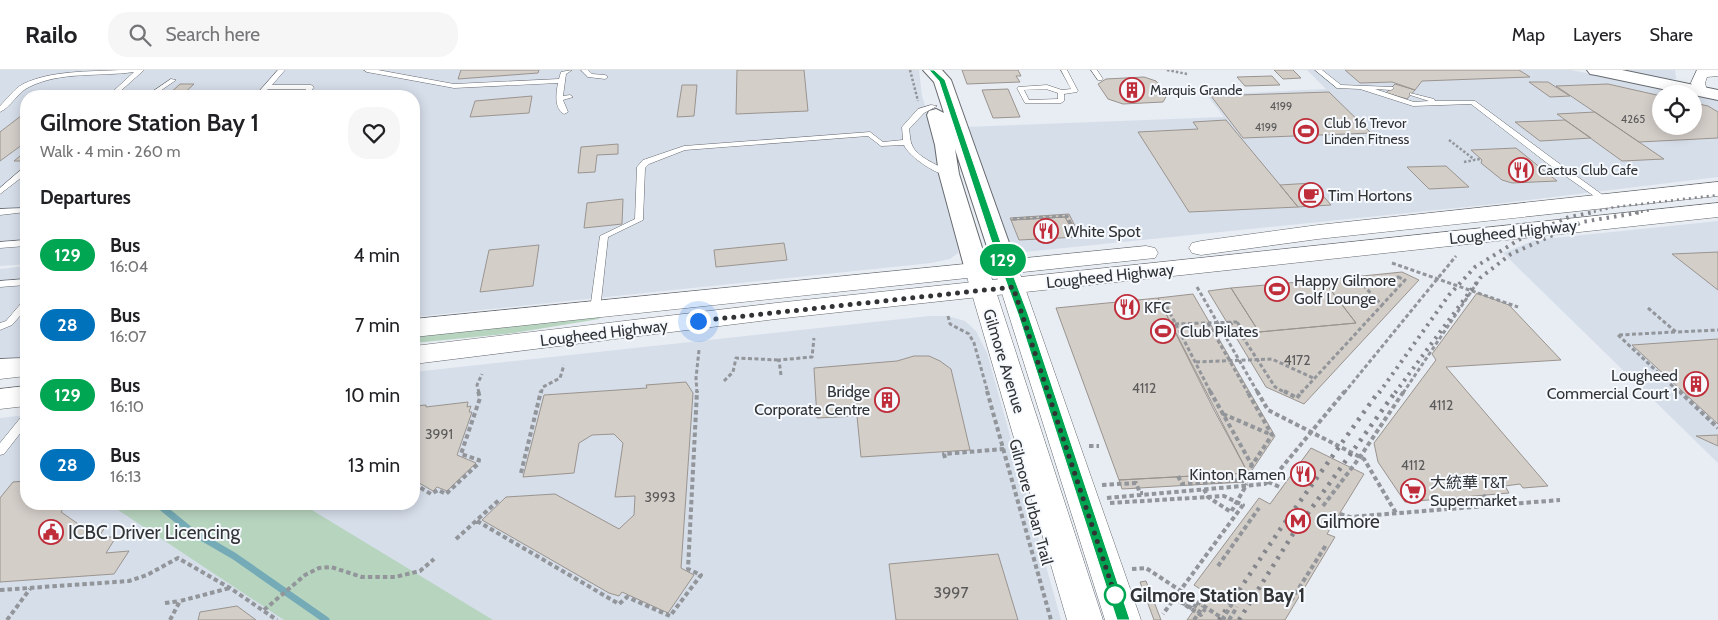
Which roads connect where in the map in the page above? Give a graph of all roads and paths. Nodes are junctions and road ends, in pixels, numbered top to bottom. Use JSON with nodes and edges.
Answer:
{"nodes":[{"id":1,"x":137,"y":70,"type":"edge"},
{"id":2,"x":141,"y":70,"type":"edge"},
{"id":3,"x":282,"y":70,"type":"edge"},
{"id":4,"x":367,"y":70,"type":"edge"},
{"id":5,"x":569,"y":70,"type":"edge"},
{"id":6,"x":584,"y":70,"type":"edge"},
{"id":7,"x":931,"y":70,"type":"edge"},
{"id":8,"x":1064,"y":70,"type":"edge"},
{"id":9,"x":1094,"y":70,"type":"edge"},
{"id":10,"x":1167,"y":70,"type":"edge"},
{"id":11,"x":1318,"y":70,"type":"edge"},
{"id":12,"x":1596,"y":70,"type":"edge"},
{"id":13,"x":1718,"y":72,"type":"edge"},
{"id":14,"x":46,"y":74,"type":"edge"},
{"id":15,"x":1187,"y":74,"type":"dead end"},
{"id":16,"x":605,"y":77,"type":"dead end"},
{"id":17,"x":1048,"y":78,"type":"dead end"},
{"id":18,"x":1100,"y":79,"type":"dead end"},
{"id":19,"x":173,"y":80,"type":"dead end"},
{"id":20,"x":562,"y":81,"type":"junction"},
{"id":21,"x":1670,"y":85,"type":"edge"},
{"id":22,"x":1698,"y":85,"type":"edge"},
{"id":23,"x":267,"y":87,"type":"junction"},
{"id":24,"x":1047,"y":87,"type":"junction"},
{"id":25,"x":1361,"y":87,"type":"junction"},
{"id":26,"x":1391,"y":88,"type":"dead end"},
{"id":27,"x":21,"y":90,"type":"edge"},
{"id":28,"x":118,"y":90,"type":"edge"},
{"id":29,"x":158,"y":90,"type":"edge"},
{"id":30,"x":264,"y":90,"type":"edge"},
{"id":31,"x":309,"y":90,"type":"edge"},
{"id":32,"x":20,"y":91,"type":"edge"},
{"id":33,"x":1702,"y":91,"type":"edge"},
{"id":34,"x":1061,"y":92,"type":"junction"},
{"id":35,"x":1412,"y":94,"type":"dead end"},
{"id":36,"x":1718,"y":95,"type":"edge"},
{"id":37,"x":570,"y":97,"type":"dead end"},
{"id":38,"x":559,"y":99,"type":"junction"},
{"id":39,"x":1445,"y":103,"type":"junction"},
{"id":40,"x":933,"y":106,"type":"junction"},
{"id":41,"x":0,"y":110,"type":"edge"},
{"id":42,"x":564,"y":112,"type":"dead end"},
{"id":43,"x":1449,"y":140,"type":"dead end"},
{"id":44,"x":908,"y":142,"type":"junction"},
{"id":45,"x":1480,"y":159,"type":"dead end"},
{"id":46,"x":1475,"y":160,"type":"junction"},
{"id":47,"x":1464,"y":162,"type":"dead end"},
{"id":48,"x":949,"y":174,"type":"junction"},
{"id":49,"x":20,"y":178,"type":"edge"},
{"id":50,"x":1718,"y":189,"type":"edge"},
{"id":51,"x":1,"y":193,"type":"edge"},
{"id":52,"x":1607,"y":200,"type":"junction"},
{"id":53,"x":20,"y":210,"type":"edge"},
{"id":54,"x":1718,"y":210,"type":"edge"},
{"id":55,"x":0,"y":212,"type":"edge"},
{"id":56,"x":1013,"y":219,"type":"dead end"},
{"id":57,"x":1071,"y":224,"type":"dead end"},
{"id":58,"x":20,"y":243,"type":"edge"},
{"id":59,"x":0,"y":245,"type":"edge"},
{"id":60,"x":1456,"y":256,"type":"dead end"},
{"id":61,"x":1392,"y":263,"type":"dead end"},
{"id":62,"x":1009,"y":277,"type":"junction"},
{"id":63,"x":1437,"y":279,"type":"junction"},
{"id":64,"x":979,"y":280,"type":"junction"},
{"id":65,"x":1479,"y":280,"type":"dead end"},
{"id":66,"x":20,"y":282,"type":"edge"},
{"id":67,"x":0,"y":284,"type":"edge"},
{"id":68,"x":1197,"y":287,"type":"dead end"},
{"id":69,"x":1471,"y":291,"type":"junction"},
{"id":70,"x":1382,"y":305,"type":"junction"},
{"id":71,"x":1167,"y":307,"type":"dead end"},
{"id":72,"x":1518,"y":307,"type":"dead end"},
{"id":73,"x":1648,"y":308,"type":"dead end"},
{"id":74,"x":20,"y":310,"type":"edge"},
{"id":75,"x":595,"y":310,"type":"junction"},
{"id":76,"x":948,"y":316,"type":"dead end"},
{"id":77,"x":1230,"y":322,"type":"junction"},
{"id":78,"x":1208,"y":323,"type":"junction"},
{"id":79,"x":1176,"y":324,"type":"junction"},
{"id":80,"x":0,"y":327,"type":"edge"},
{"id":81,"x":420,"y":327,"type":"edge"},
{"id":82,"x":1718,"y":330,"type":"edge"},
{"id":83,"x":1676,"y":332,"type":"junction"},
{"id":84,"x":814,"y":338,"type":"dead end"},
{"id":85,"x":1244,"y":338,"type":"junction"},
{"id":86,"x":699,"y":350,"type":"dead end"},
{"id":87,"x":420,"y":354,"type":"edge"},
{"id":88,"x":779,"y":360,"type":"junction"},
{"id":89,"x":1258,"y":360,"type":"junction"},
{"id":90,"x":1229,"y":361,"type":"junction"},
{"id":91,"x":1196,"y":362,"type":"junction"},
{"id":92,"x":564,"y":365,"type":"dead end"},
{"id":93,"x":20,"y":367,"type":"edge"},
{"id":94,"x":0,"y":369,"type":"edge"},
{"id":95,"x":482,"y":374,"type":"dead end"},
{"id":96,"x":781,"y":375,"type":"dead end"},
{"id":97,"x":1312,"y":378,"type":"junction"},
{"id":98,"x":724,"y":381,"type":"dead end"},
{"id":99,"x":20,"y":397,"type":"edge"},
{"id":100,"x":0,"y":399,"type":"edge"},
{"id":101,"x":1222,"y":413,"type":"junction"},
{"id":102,"x":20,"y":426,"type":"edge"},
{"id":103,"x":1718,"y":428,"type":"edge"},
{"id":104,"x":1312,"y":431,"type":"junction"},
{"id":105,"x":1272,"y":436,"type":"junction"},
{"id":106,"x":1004,"y":449,"type":"junction"},
{"id":107,"x":0,"y":451,"type":"edge"},
{"id":108,"x":1360,"y":457,"type":"junction"},
{"id":109,"x":945,"y":458,"type":"dead end"},
{"id":110,"x":1253,"y":467,"type":"junction"},
{"id":111,"x":521,"y":473,"type":"dead end"},
{"id":112,"x":1178,"y":476,"type":"dead end"},
{"id":113,"x":1242,"y":480,"type":"junction"},
{"id":114,"x":1268,"y":482,"type":"junction"},
{"id":115,"x":1102,"y":485,"type":"dead end"},
{"id":116,"x":420,"y":488,"type":"edge"},
{"id":117,"x":1282,"y":488,"type":"dead end"},
{"id":118,"x":1199,"y":489,"type":"junction"},
{"id":119,"x":1204,"y":489,"type":"junction"},
{"id":120,"x":1483,"y":495,"type":"dead end"},
{"id":121,"x":499,"y":500,"type":"dead end"},
{"id":122,"x":1560,"y":500,"type":"dead end"},
{"id":123,"x":1323,"y":506,"type":"dead end"},
{"id":124,"x":1491,"y":506,"type":"junction"},
{"id":125,"x":1259,"y":508,"type":"dead end"},
{"id":126,"x":1396,"y":513,"type":"junction"},
{"id":127,"x":1340,"y":514,"type":"dead end"},
{"id":128,"x":477,"y":521,"type":"junction"},
{"id":129,"x":456,"y":539,"type":"dead end"},
{"id":130,"x":1326,"y":545,"type":"dead end"},
{"id":131,"x":434,"y":559,"type":"dead end"},
{"id":132,"x":1218,"y":566,"type":"dead end"},
{"id":133,"x":1129,"y":569,"type":"dead end"},
{"id":134,"x":30,"y":588,"type":"junction"},
{"id":135,"x":230,"y":588,"type":"junction"},
{"id":136,"x":0,"y":590,"type":"edge"},
{"id":137,"x":1179,"y":591,"type":"junction"},
{"id":138,"x":1174,"y":598,"type":"junction"},
{"id":139,"x":180,"y":601,"type":"junction"},
{"id":140,"x":165,"y":603,"type":"dead end"},
{"id":141,"x":1232,"y":604,"type":"dead end"},
{"id":142,"x":1204,"y":607,"type":"junction"},
{"id":143,"x":1237,"y":607,"type":"dead end"},
{"id":144,"x":1287,"y":607,"type":"dead end"},
{"id":145,"x":265,"y":609,"type":"junction"},
{"id":146,"x":1163,"y":614,"type":"dead end"},
{"id":147,"x":8,"y":620,"type":"edge"},
{"id":148,"x":170,"y":620,"type":"edge"},
{"id":149,"x":277,"y":620,"type":"edge"},
{"id":150,"x":1051,"y":620,"type":"edge"},
{"id":151,"x":1085,"y":620,"type":"edge"},
{"id":152,"x":1123,"y":620,"type":"edge"},
{"id":153,"x":1194,"y":620,"type":"edge"},
{"id":154,"x":1225,"y":620,"type":"edge"}],
"edges":[{"from":1,"to":14,"type":"lane"},
{"from":2,"to":28,"type":"lane"},
{"from":3,"to":23,"type":"lane"},
{"from":4,"to":20,"type":"lane"},
{"from":5,"to":20,"type":"lane"},
{"from":6,"to":16,"type":"lane"},
{"from":7,"to":40,"type":"street","name":"Gilmore Avenue"},
{"from":7,"to":62,"type":"street","name":"Gilmore Avenue"},
{"from":8,"to":34,"type":"lane"},
{"from":9,"to":18,"type":"lane"},
{"from":10,"to":15,"type":"path"},
{"from":11,"to":25,"type":"lane"},
{"from":12,"to":21,"type":"street"},
{"from":13,"to":22,"type":"street"},
{"from":14,"to":27,"type":"lane"},
{"from":17,"to":24,"type":"lane"},
{"from":19,"to":29,"type":"lane"},
{"from":20,"to":38,"type":"lane"},
{"from":23,"to":30,"type":"lane"},
{"from":23,"to":31,"type":"lane"},
{"from":24,"to":34,"type":"lane"},
{"from":24,"to":34,"type":"lane"},
{"from":25,"to":26,"type":"lane"},
{"from":25,"to":39,"type":"lane"},
{"from":32,"to":41,"type":"lane"},
{"from":33,"to":36,"type":"street"},
{"from":35,"to":39,"type":"lane"},
{"from":37,"to":38,"type":"lane"},
{"from":38,"to":42,"type":"lane"},
{"from":39,"to":52,"type":"lane"},
{"from":40,"to":44,"type":"lane"},
{"from":40,"to":48,"type":"street","name":"Gilmore Avenue"},
{"from":43,"to":46,"type":"path"},
{"from":44,"to":48,"type":"lane"},
{"from":44,"to":75,"type":"lane"},
{"from":45,"to":46,"type":"path"},
{"from":46,"to":47,"type":"path"},
{"from":48,"to":64,"type":"street","name":"Gilmore Avenue"},
{"from":49,"to":51,"type":"lane"},
{"from":50,"to":52,"type":"main road","name":"Lougheed Highway"},
{"from":52,"to":62,"type":"main road","name":"Lougheed Highway"},
{"from":53,"to":55,"type":"lane"},
{"from":54,"to":62,"type":"main road","name":"Lougheed Highway"},
{"from":56,"to":57,"type":"path"},
{"from":58,"to":59,"type":"lane"},
{"from":60,"to":63,"type":"path"},
{"from":61,"to":63,"type":"path"},
{"from":62,"to":64,"type":"main road","name":"Lougheed Highway"},
{"from":62,"to":152,"type":"main road","name":"Gilmore Avenue"},
{"from":63,"to":69,"type":"path"},
{"from":63,"to":104,"type":"path"},
{"from":64,"to":75,"type":"main road","name":"Lougheed Highway"},
{"from":64,"to":87,"type":"main road","name":"Lougheed Highway"},
{"from":64,"to":151,"type":"main road","name":"Gilmore Avenue"},
{"from":65,"to":69,"type":"path"},
{"from":66,"to":67,"type":"lane"},
{"from":68,"to":104,"type":"path"},
{"from":69,"to":72,"type":"path"},
{"from":69,"to":108,"type":"path"},
{"from":70,"to":70,"type":"path"},
{"from":70,"to":97,"type":"path"},
{"from":71,"to":79,"type":"path"},
{"from":73,"to":83,"type":"path"},
{"from":74,"to":80,"type":"lane"},
{"from":75,"to":81,"type":"main road","name":"Lougheed Highway"},
{"from":76,"to":106,"type":"path","name":"Gilmore Urban Trail"},
{"from":77,"to":78,"type":"path","bridge":true},
{"from":77,"to":85,"type":"path"},
{"from":77,"to":85,"type":"path"},
{"from":78,"to":79,"type":"path","bridge":true},
{"from":78,"to":90,"type":"path"},
{"from":79,"to":91,"type":"path"},
{"from":82,"to":83,"type":"path"},
{"from":83,"to":103,"type":"path"},
{"from":84,"to":88,"type":"path"},
{"from":85,"to":89,"type":"path"},
{"from":86,"to":128,"type":"path"},
{"from":88,"to":96,"type":"path"},
{"from":88,"to":98,"type":"path"},
{"from":89,"to":90,"type":"path","bridge":true},
{"from":89,"to":97,"type":"path","bridge":true},
{"from":89,"to":97,"type":"path"},
{"from":90,"to":91,"type":"path","bridge":true},
{"from":90,"to":105,"type":"path"},
{"from":91,"to":101,"type":"path"},
{"from":92,"to":111,"type":"path"},
{"from":93,"to":94,"type":"main road"},
{"from":95,"to":116,"type":"path"},
{"from":99,"to":100,"type":"main road"},
{"from":101,"to":105,"type":"path"},
{"from":101,"to":110,"type":"path"},
{"from":102,"to":107,"type":"lane"},
{"from":104,"to":108,"type":"path"},
{"from":104,"to":114,"type":"path"},
{"from":105,"to":110,"type":"path"},
{"from":106,"to":109,"type":"path"},
{"from":106,"to":150,"type":"path","name":"Gilmore Urban Trail"},
{"from":108,"to":123,"type":"path"},
{"from":108,"to":126,"type":"path"},
{"from":110,"to":113,"type":"path"},
{"from":112,"to":113,"type":"path"},
{"from":113,"to":119,"type":"path","bridge":true},
{"from":114,"to":117,"type":"path"},
{"from":114,"to":119,"type":"path","bridge":true},
{"from":115,"to":118,"type":"path"},
{"from":118,"to":119,"type":"path","bridge":true},
{"from":118,"to":137,"type":"path"},
{"from":120,"to":124,"type":"path"},
{"from":121,"to":128,"type":"path"},
{"from":122,"to":124,"type":"path"},
{"from":124,"to":126,"type":"path"},
{"from":125,"to":132,"type":"path"},
{"from":126,"to":127,"type":"path"},
{"from":128,"to":129,"type":"path"},
{"from":130,"to":144,"type":"path"},
{"from":131,"to":145,"type":"path"},
{"from":133,"to":137,"type":"path"},
{"from":134,"to":135,"type":"path"},
{"from":134,"to":136,"type":"path"},
{"from":134,"to":147,"type":"path"},
{"from":135,"to":139,"type":"path"},
{"from":135,"to":145,"type":"path"},
{"from":137,"to":138,"type":"path"},
{"from":137,"to":142,"type":"path"},
{"from":138,"to":142,"type":"path","bridge":true},
{"from":138,"to":146,"type":"path"},
{"from":139,"to":140,"type":"path"},
{"from":139,"to":148,"type":"path"},
{"from":141,"to":154,"type":"path","bridge":true},
{"from":142,"to":153,"type":"path"},
{"from":142,"to":154,"type":"path"},
{"from":143,"to":154,"type":"path"},
{"from":145,"to":149,"type":"path"}]}
